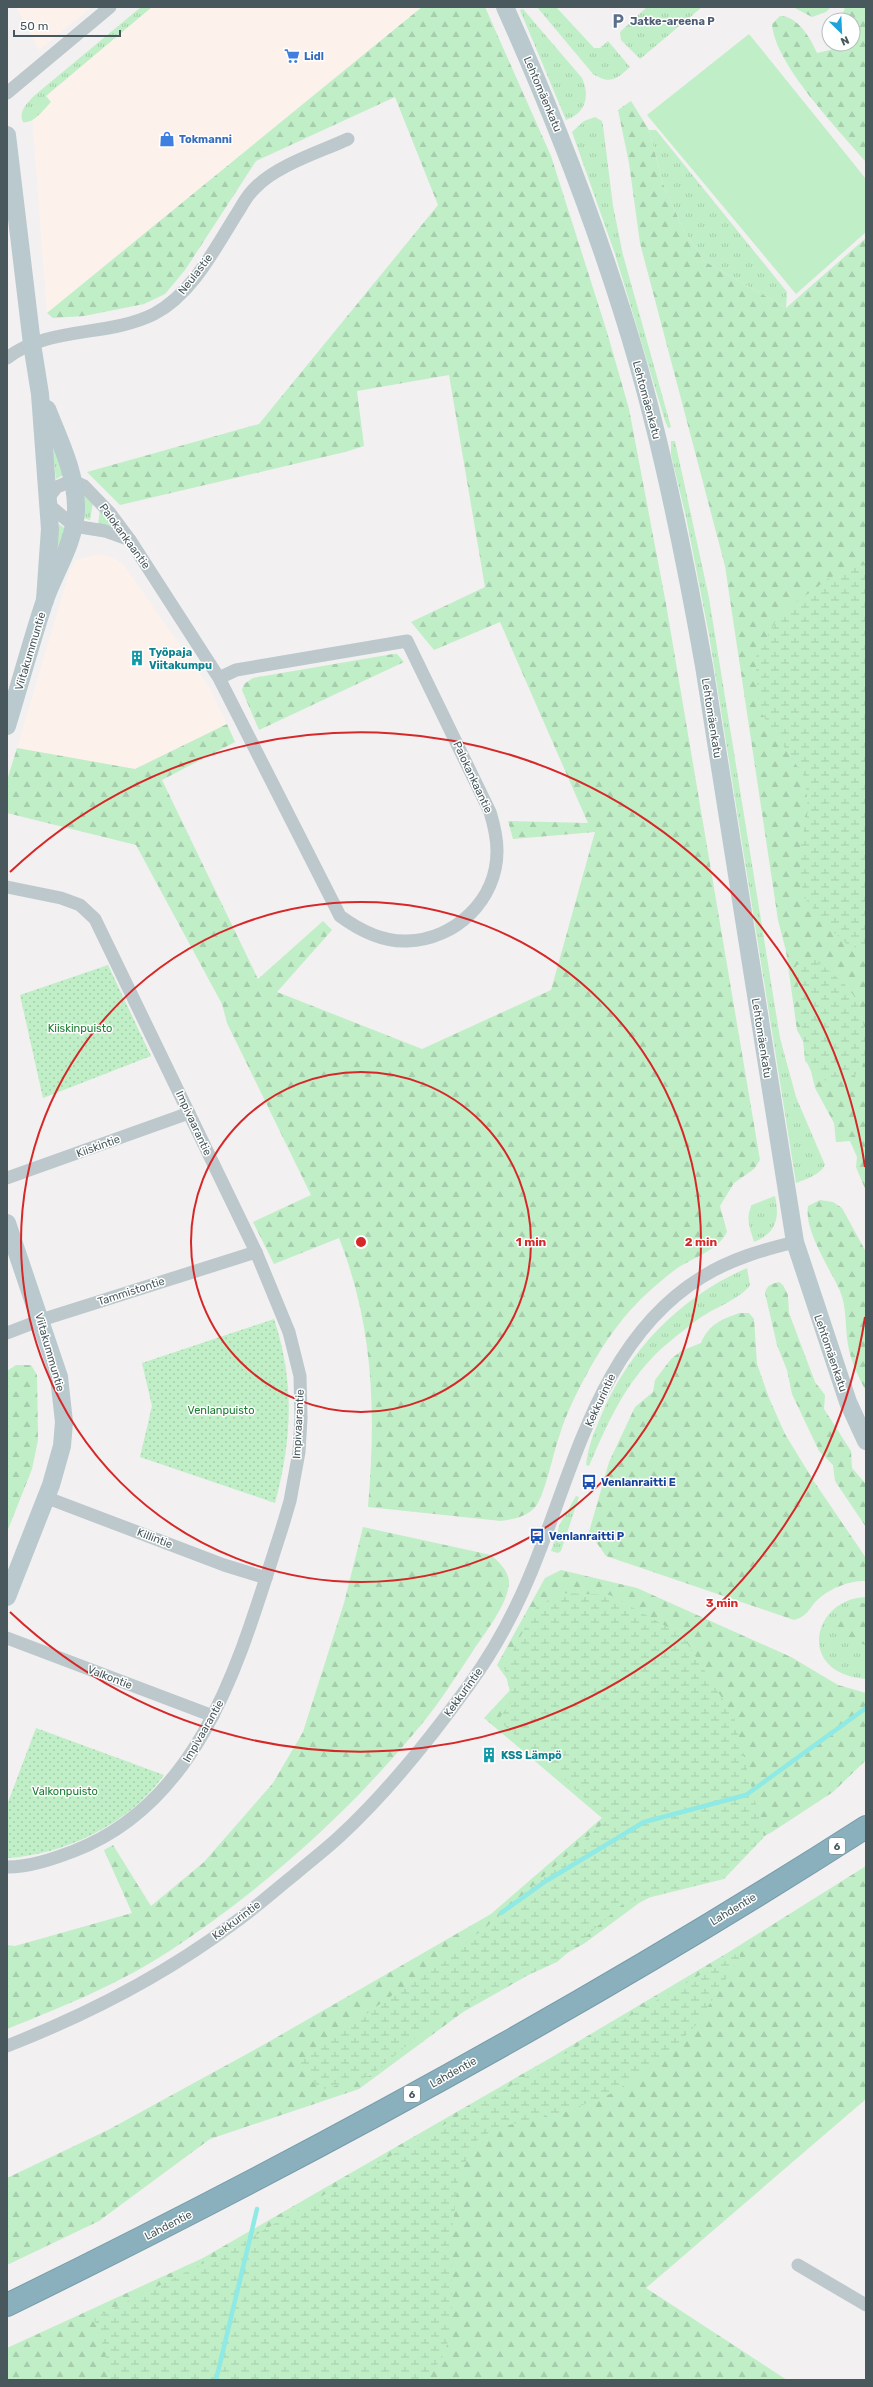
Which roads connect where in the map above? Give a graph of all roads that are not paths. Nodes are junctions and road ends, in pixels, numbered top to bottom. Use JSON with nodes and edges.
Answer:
{"nodes":[{"id":1,"x":110,"y":7,"type":"edge"},
{"id":2,"x":505,"y":7,"type":"edge"},
{"id":3,"x":7,"y":93,"type":"edge"},
{"id":4,"x":7,"y":139,"type":"edge"},
{"id":5,"x":348,"y":139,"type":"dead end"},
{"id":6,"x":32,"y":344,"type":"junction"},
{"id":7,"x":7,"y":358,"type":"edge"},
{"id":8,"x":40,"y":394,"type":"junction"},
{"id":9,"x":74,"y":481,"type":"junction"},
{"id":10,"x":49,"y":502,"type":"junction"},
{"id":11,"x":74,"y":526,"type":"junction"},
{"id":12,"x":130,"y":540,"type":"junction"},
{"id":13,"x":45,"y":600,"type":"junction"},
{"id":14,"x":219,"y":678,"type":"junction"},
{"id":15,"x":7,"y":726,"type":"edge"},
{"id":16,"x":7,"y":887,"type":"edge"},
{"id":17,"x":189,"y":1113,"type":"junction"},
{"id":18,"x":7,"y":1178,"type":"edge"},
{"id":19,"x":7,"y":1223,"type":"edge"},
{"id":20,"x":795,"y":1242,"type":"junction"},
{"id":21,"x":256,"y":1252,"type":"junction"},
{"id":22,"x":41,"y":1320,"type":"junction"},
{"id":23,"x":7,"y":1333,"type":"edge"},
{"id":24,"x":866,"y":1441,"type":"edge"},
{"id":25,"x":45,"y":1497,"type":"junction"},
{"id":26,"x":266,"y":1578,"type":"junction"},
{"id":27,"x":7,"y":1597,"type":"edge"},
{"id":28,"x":7,"y":1638,"type":"edge"},
{"id":29,"x":213,"y":1716,"type":"junction"},
{"id":30,"x":866,"y":1828,"type":"edge"},
{"id":31,"x":7,"y":1867,"type":"edge"},
{"id":32,"x":7,"y":2046,"type":"edge"},
{"id":33,"x":798,"y":2265,"type":"dead end"},
{"id":34,"x":7,"y":2305,"type":"edge"},
{"id":35,"x":866,"y":2305,"type":"edge"}],
"edges":[{"from":1,"to":3,"type":"street"},
{"from":2,"to":20,"type":"street","name":"Lehtomäenkatu"},
{"from":4,"to":6,"type":"street"},
{"from":5,"to":6,"type":"street","name":"Neulastie"},
{"from":6,"to":7,"type":"street","name":"Neulastie"},
{"from":6,"to":8,"type":"street"},
{"from":8,"to":9,"type":"street"},
{"from":8,"to":10,"type":"street"},
{"from":9,"to":10,"type":"street"},
{"from":9,"to":11,"type":"street","name":"Viitakummuntie"},
{"from":9,"to":12,"type":"street","name":"Palokankaantie"},
{"from":10,"to":11,"type":"street"},
{"from":10,"to":13,"type":"street","name":"Viitakummuntie"},
{"from":11,"to":12,"type":"street"},
{"from":11,"to":13,"type":"street","name":"Viitakummuntie"},
{"from":12,"to":14,"type":"street","name":"Palokankaantie"},
{"from":13,"to":15,"type":"street","name":"Viitakummuntie"},
{"from":14,"to":14,"type":"street","name":"Palokankaantie"},
{"from":16,"to":17,"type":"street","name":"Impivaarantie"},
{"from":17,"to":18,"type":"street","name":"Kiiskintie"},
{"from":17,"to":21,"type":"street","name":"Impivaarantie"},
{"from":19,"to":22,"type":"street","name":"Viitakummuntie"},
{"from":20,"to":24,"type":"street","name":"Lehtomäenkatu"},
{"from":20,"to":32,"type":"street","name":"Kekkurintie"},
{"from":21,"to":22,"type":"street","name":"Tammistontie"},
{"from":21,"to":26,"type":"street","name":"Impivaarantie"},
{"from":22,"to":23,"type":"street","name":"Tammistontie"},
{"from":22,"to":25,"type":"street","name":"Viitakummuntie"},
{"from":25,"to":26,"type":"street","name":"Killintie"},
{"from":25,"to":27,"type":"street","name":"Viitakummuntie"},
{"from":26,"to":29,"type":"street","name":"Impivaarantie"},
{"from":28,"to":29,"type":"street","name":"Valkontie"},
{"from":29,"to":31,"type":"street","name":"Impivaarantie"},
{"from":30,"to":34,"type":"highway","name":"Lahdentie","number":"6"},
{"from":33,"to":35,"type":"street"}]}
